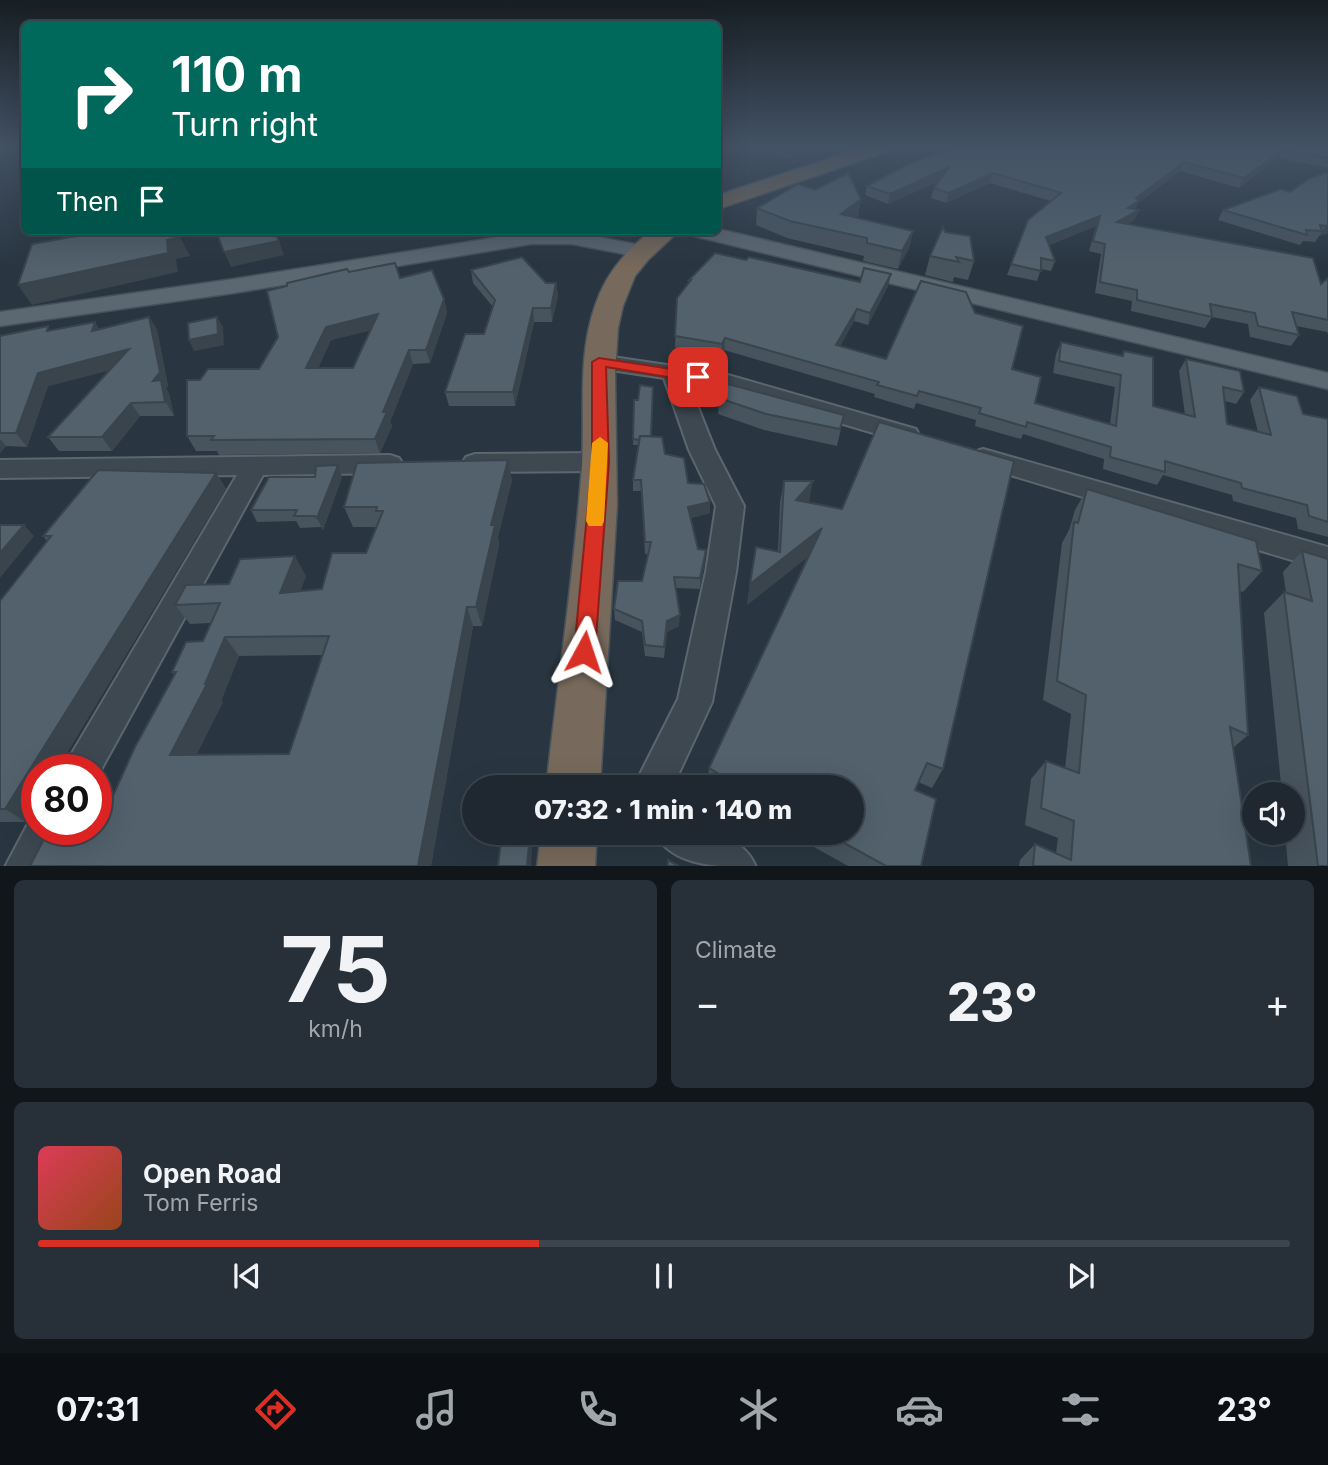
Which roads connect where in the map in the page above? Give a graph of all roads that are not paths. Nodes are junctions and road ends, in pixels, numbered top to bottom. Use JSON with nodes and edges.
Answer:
{"nodes":[{"id":1,"x":764,"y":186,"type":"edge"},
{"id":2,"x":721,"y":201,"type":"edge"},
{"id":3,"x":715,"y":235,"type":"edge"},
{"id":4,"x":653,"y":241,"type":"edge"},
{"id":5,"x":0,"y":319,"type":"edge"},
{"id":6,"x":599,"y":362,"type":"junction"},
{"id":7,"x":674,"y":374,"type":"junction"},
{"id":8,"x":1328,"y":382,"type":"edge"},
{"id":9,"x":930,"y":442,"type":"edge"},
{"id":10,"x":957,"y":450,"type":"edge"},
{"id":11,"x":600,"y":462,"type":"junction"},
{"id":12,"x":448,"y":463,"type":"edge"},
{"id":13,"x":421,"y":464,"type":"edge"},
{"id":14,"x":255,"y":466,"type":"junction"},
{"id":15,"x":0,"y":469,"type":"edge"},
{"id":16,"x":1328,"y":559,"type":"edge"},
{"id":17,"x":89,"y":754,"type":"edge"},
{"id":18,"x":574,"y":775,"type":"edge"},
{"id":19,"x":658,"y":775,"type":"edge"},
{"id":20,"x":37,"y":845,"type":"edge"},
{"id":21,"x":568,"y":845,"type":"edge"},
{"id":22,"x":697,"y":845,"type":"edge"},
{"id":23,"x":25,"y":866,"type":"edge"},
{"id":24,"x":566,"y":866,"type":"edge"},
{"id":25,"x":736,"y":866,"type":"edge"}],
"edges":[{"from":1,"to":2,"type":"highway"},
{"from":3,"to":8,"type":"main road"},
{"from":4,"to":5,"type":"main road"},
{"from":4,"to":6,"type":"highway"},
{"from":6,"to":7,"type":"street"},
{"from":6,"to":11,"type":"highway"},
{"from":7,"to":9,"type":"street"},
{"from":7,"to":19,"type":"street"},
{"from":10,"to":16,"type":"street"},
{"from":11,"to":12,"type":"street"},
{"from":11,"to":18,"type":"highway"},
{"from":13,"to":14,"type":"street"},
{"from":14,"to":15,"type":"street"},
{"from":14,"to":17,"type":"street"},
{"from":20,"to":23,"type":"street"},
{"from":21,"to":24,"type":"highway"},
{"from":22,"to":25,"type":"street"}]}
